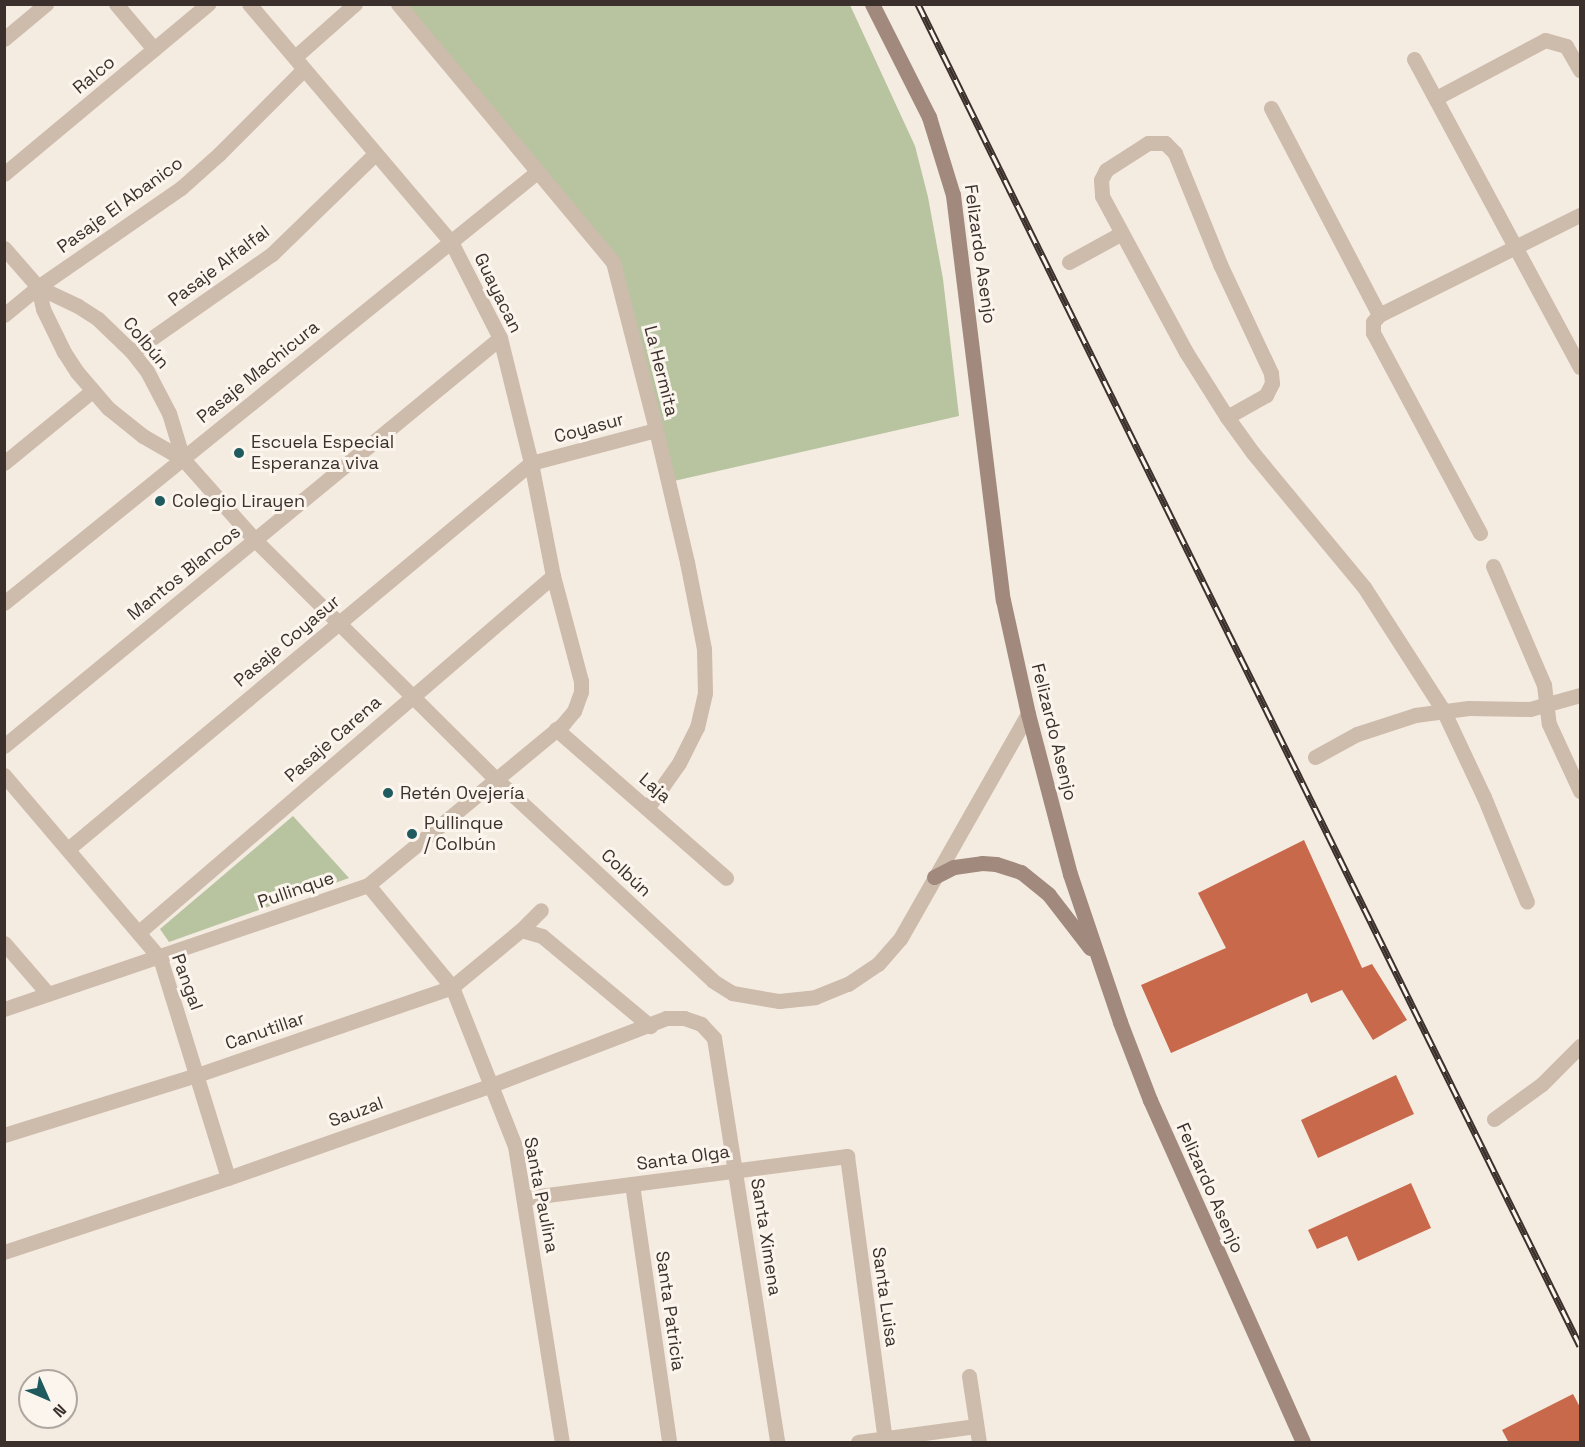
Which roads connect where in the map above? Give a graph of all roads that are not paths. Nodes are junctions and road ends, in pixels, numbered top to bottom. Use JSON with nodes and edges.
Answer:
{"nodes":[{"id":1,"x":46,"y":4,"type":"edge"},
{"id":2,"x":116,"y":4,"type":"edge"},
{"id":3,"x":208,"y":4,"type":"edge"},
{"id":4,"x":249,"y":4,"type":"edge"},
{"id":5,"x":355,"y":4,"type":"edge"},
{"id":6,"x":398,"y":4,"type":"edge"},
{"id":7,"x":872,"y":4,"type":"edge"},
{"id":8,"x":4,"y":39,"type":"edge"},
{"id":9,"x":154,"y":50,"type":"junction"},
{"id":10,"x":1414,"y":58,"type":"dead end"},
{"id":11,"x":299,"y":63,"type":"junction"},
{"id":12,"x":1581,"y":70,"type":"edge"},
{"id":13,"x":1436,"y":98,"type":"junction"},
{"id":14,"x":1271,"y":108,"type":"dead end"},
{"id":15,"x":375,"y":154,"type":"junction"},
{"id":16,"x":537,"y":172,"type":"junction"},
{"id":17,"x":4,"y":174,"type":"edge"},
{"id":18,"x":1581,"y":215,"type":"edge"},
{"id":19,"x":1122,"y":233,"type":"junction"},
{"id":20,"x":451,"y":242,"type":"junction"},
{"id":21,"x":1516,"y":247,"type":"junction"},
{"id":22,"x":4,"y":248,"type":"edge"},
{"id":23,"x":1069,"y":262,"type":"dead end"},
{"id":24,"x":38,"y":287,"type":"junction"},
{"id":25,"x":4,"y":315,"type":"edge"},
{"id":26,"x":1379,"y":315,"type":"junction"},
{"id":27,"x":500,"y":338,"type":"junction"},
{"id":28,"x":132,"y":352,"type":"junction"},
{"id":29,"x":1581,"y":367,"type":"edge"},
{"id":30,"x":92,"y":391,"type":"junction"},
{"id":31,"x":1227,"y":417,"type":"junction"},
{"id":32,"x":656,"y":429,"type":"junction"},
{"id":33,"x":183,"y":459,"type":"junction"},
{"id":34,"x":4,"y":463,"type":"edge"},
{"id":35,"x":531,"y":463,"type":"junction"},
{"id":36,"x":1480,"y":533,"type":"dead end"},
{"id":37,"x":255,"y":540,"type":"junction"},
{"id":38,"x":1493,"y":566,"type":"dead end"},
{"id":39,"x":553,"y":576,"type":"junction"},
{"id":40,"x":4,"y":603,"type":"edge"},
{"id":41,"x":340,"y":622,"type":"junction"},
{"id":42,"x":413,"y":695,"type":"junction"},
{"id":43,"x":1581,"y":695,"type":"edge"},
{"id":44,"x":1548,"y":706,"type":"junction"},
{"id":45,"x":1443,"y":710,"type":"junction"},
{"id":46,"x":1028,"y":714,"type":"junction"},
{"id":47,"x":556,"y":729,"type":"junction"},
{"id":48,"x":4,"y":746,"type":"edge"},
{"id":49,"x":1315,"y":757,"type":"dead end"},
{"id":50,"x":4,"y":775,"type":"edge"},
{"id":51,"x":496,"y":780,"type":"junction"},
{"id":52,"x":1581,"y":790,"type":"edge"},
{"id":53,"x":648,"y":807,"type":"junction"},
{"id":54,"x":68,"y":849,"type":"junction"},
{"id":55,"x":934,"y":877,"type":"junction"},
{"id":56,"x":726,"y":878,"type":"dead end"},
{"id":57,"x":368,"y":885,"type":"junction"},
{"id":58,"x":1527,"y":902,"type":"dead end"},
{"id":59,"x":541,"y":910,"type":"dead end"},
{"id":60,"x":521,"y":930,"type":"junction"},
{"id":61,"x":140,"y":932,"type":"junction"},
{"id":62,"x":4,"y":943,"type":"edge"},
{"id":63,"x":1097,"y":957,"type":"junction"},
{"id":64,"x":160,"y":958,"type":"junction"},
{"id":65,"x":452,"y":987,"type":"junction"},
{"id":66,"x":48,"y":994,"type":"junction"},
{"id":67,"x":4,"y":1009,"type":"edge"},
{"id":68,"x":650,"y":1026,"type":"junction"},
{"id":69,"x":714,"y":1038,"type":"joint"},
{"id":70,"x":1581,"y":1046,"type":"edge"},
{"id":71,"x":197,"y":1075,"type":"junction"},
{"id":72,"x":489,"y":1086,"type":"junction"},
{"id":73,"x":1494,"y":1119,"type":"dead end"},
{"id":74,"x":4,"y":1135,"type":"edge"},
{"id":75,"x":847,"y":1156,"type":"joint"},
{"id":76,"x":736,"y":1170,"type":"junction"},
{"id":77,"x":228,"y":1178,"type":"junction"},
{"id":78,"x":632,"y":1184,"type":"junction"},
{"id":79,"x":524,"y":1198,"type":"junction"},
{"id":80,"x":4,"y":1252,"type":"edge"},
{"id":81,"x":969,"y":1376,"type":"dead end"},
{"id":82,"x":976,"y":1426,"type":"junction"},
{"id":83,"x":885,"y":1441,"type":"edge"},
{"id":84,"x":562,"y":1443,"type":"edge"},
{"id":85,"x":669,"y":1443,"type":"edge"},
{"id":86,"x":777,"y":1443,"type":"edge"},
{"id":87,"x":858,"y":1443,"type":"edge"},
{"id":88,"x":979,"y":1443,"type":"edge"},
{"id":89,"x":1303,"y":1443,"type":"edge"}],
"edges":[{"from":1,"to":8,"type":"street"},
{"from":2,"to":9,"type":"street"},
{"from":3,"to":9,"type":"street","name":"Ralco"},
{"from":4,"to":11,"type":"street","name":"Guayacan"},
{"from":5,"to":11,"type":"street"},
{"from":6,"to":16,"type":"street","name":"La Hermita"},
{"from":7,"to":46,"type":"street","name":"Felizardo Asenjo"},
{"from":9,"to":17,"type":"street","name":"Ralco"},
{"from":10,"to":13,"type":"street"},
{"from":11,"to":15,"type":"street","name":"Guayacan"},
{"from":11,"to":24,"type":"street","name":"Pasaje El Abanico"},
{"from":12,"to":13,"type":"street"},
{"from":13,"to":21,"type":"street"},
{"from":14,"to":26,"type":"street"},
{"from":15,"to":20,"type":"street","name":"Guayacan"},
{"from":15,"to":28,"type":"street","name":"Pasaje Alfalfal"},
{"from":16,"to":20,"type":"street","name":"Pasaje Machicura"},
{"from":16,"to":32,"type":"street","name":"La Hermita"},
{"from":18,"to":21,"type":"street"},
{"from":19,"to":23,"type":"street"},
{"from":19,"to":31,"type":"street"},
{"from":19,"to":31,"type":"street"},
{"from":20,"to":27,"type":"street","name":"Guayacan"},
{"from":20,"to":33,"type":"street","name":"Pasaje Machicura"},
{"from":21,"to":26,"type":"street"},
{"from":21,"to":29,"type":"street"},
{"from":22,"to":24,"type":"street","name":"Colbún"},
{"from":24,"to":25,"type":"street","name":"Pasaje El Abanico"},
{"from":24,"to":28,"type":"street","name":"Colbún"},
{"from":24,"to":30,"type":"street","name":"Colbún"},
{"from":26,"to":36,"type":"street"},
{"from":27,"to":35,"type":"street","name":"Guayacan"},
{"from":27,"to":37,"type":"street","name":"Mantos Blancos"},
{"from":28,"to":33,"type":"street","name":"Colbún"},
{"from":30,"to":33,"type":"street","name":"Colbún"},
{"from":30,"to":34,"type":"street"},
{"from":31,"to":45,"type":"street"},
{"from":32,"to":35,"type":"street","name":"Coyasur"},
{"from":32,"to":53,"type":"street","name":"La Hermita"},
{"from":33,"to":37,"type":"street","name":"Colbún"},
{"from":33,"to":40,"type":"street","name":"Pasaje Machicura"},
{"from":35,"to":39,"type":"street","name":"Guayacan"},
{"from":35,"to":41,"type":"street","name":"Pasaje Coyasur"},
{"from":37,"to":41,"type":"street","name":"Colbún"},
{"from":37,"to":48,"type":"street","name":"Mantos Blancos"},
{"from":38,"to":44,"type":"street"},
{"from":39,"to":42,"type":"street","name":"Pasaje Carena"},
{"from":39,"to":47,"type":"street","name":"Guayacan"},
{"from":41,"to":42,"type":"street","name":"Colbún"},
{"from":41,"to":54,"type":"street","name":"Pasaje Coyasur"},
{"from":42,"to":51,"type":"street","name":"Colbún"},
{"from":42,"to":61,"type":"street","name":"Pasaje Carena"},
{"from":43,"to":44,"type":"street"},
{"from":44,"to":45,"type":"street"},
{"from":44,"to":52,"type":"street"},
{"from":45,"to":49,"type":"street"},
{"from":45,"to":58,"type":"street"},
{"from":46,"to":55,"type":"street","name":"Colbún"},
{"from":46,"to":63,"type":"street","name":"Felizardo Asenjo"},
{"from":47,"to":51,"type":"street","name":"Pullinque"},
{"from":47,"to":53,"type":"street","name":"Laja"},
{"from":50,"to":54,"type":"street","name":"Pangal"},
{"from":51,"to":55,"type":"street","name":"Colbún"},
{"from":51,"to":57,"type":"street","name":"Pullinque"},
{"from":53,"to":56,"type":"street","name":"Laja"},
{"from":54,"to":61,"type":"street","name":"Pangal"},
{"from":55,"to":63,"type":"street"},
{"from":57,"to":64,"type":"street","name":"Pullinque"},
{"from":57,"to":65,"type":"street","name":"Santa Paulina"},
{"from":59,"to":60,"type":"street","name":"Canutillar"},
{"from":60,"to":65,"type":"street","name":"Canutillar"},
{"from":60,"to":68,"type":"street"},
{"from":61,"to":64,"type":"street","name":"Pangal"},
{"from":62,"to":66,"type":"street"},
{"from":63,"to":89,"type":"street","name":"Felizardo Asenjo"},
{"from":64,"to":66,"type":"street","name":"Pullinque"},
{"from":64,"to":71,"type":"street","name":"Pangal"},
{"from":65,"to":71,"type":"street","name":"Canutillar"},
{"from":65,"to":72,"type":"street","name":"Santa Paulina"},
{"from":66,"to":67,"type":"street","name":"Pullinque"},
{"from":68,"to":69,"type":"street","name":"Sauzal"},
{"from":68,"to":72,"type":"street","name":"Sauzal"},
{"from":69,"to":76,"type":"street","name":"Santa Ximena"},
{"from":70,"to":73,"type":"street"},
{"from":71,"to":74,"type":"street","name":"Canutillar"},
{"from":71,"to":77,"type":"street","name":"Pangal"},
{"from":72,"to":77,"type":"street","name":"Sauzal"},
{"from":72,"to":79,"type":"street","name":"Santa Paulina"},
{"from":75,"to":76,"type":"street","name":"Santa Olga"},
{"from":75,"to":83,"type":"street","name":"Santa Luisa"},
{"from":76,"to":78,"type":"street","name":"Santa Olga"},
{"from":76,"to":86,"type":"street","name":"Santa Ximena"},
{"from":77,"to":80,"type":"street","name":"Sauzal"},
{"from":78,"to":79,"type":"street","name":"Santa Olga"},
{"from":78,"to":85,"type":"street","name":"Santa Patricia"},
{"from":79,"to":84,"type":"street","name":"Santa Paulina"},
{"from":81,"to":82,"type":"street"},
{"from":82,"to":83,"type":"street"},
{"from":82,"to":88,"type":"street"},
{"from":83,"to":87,"type":"street"}]}
